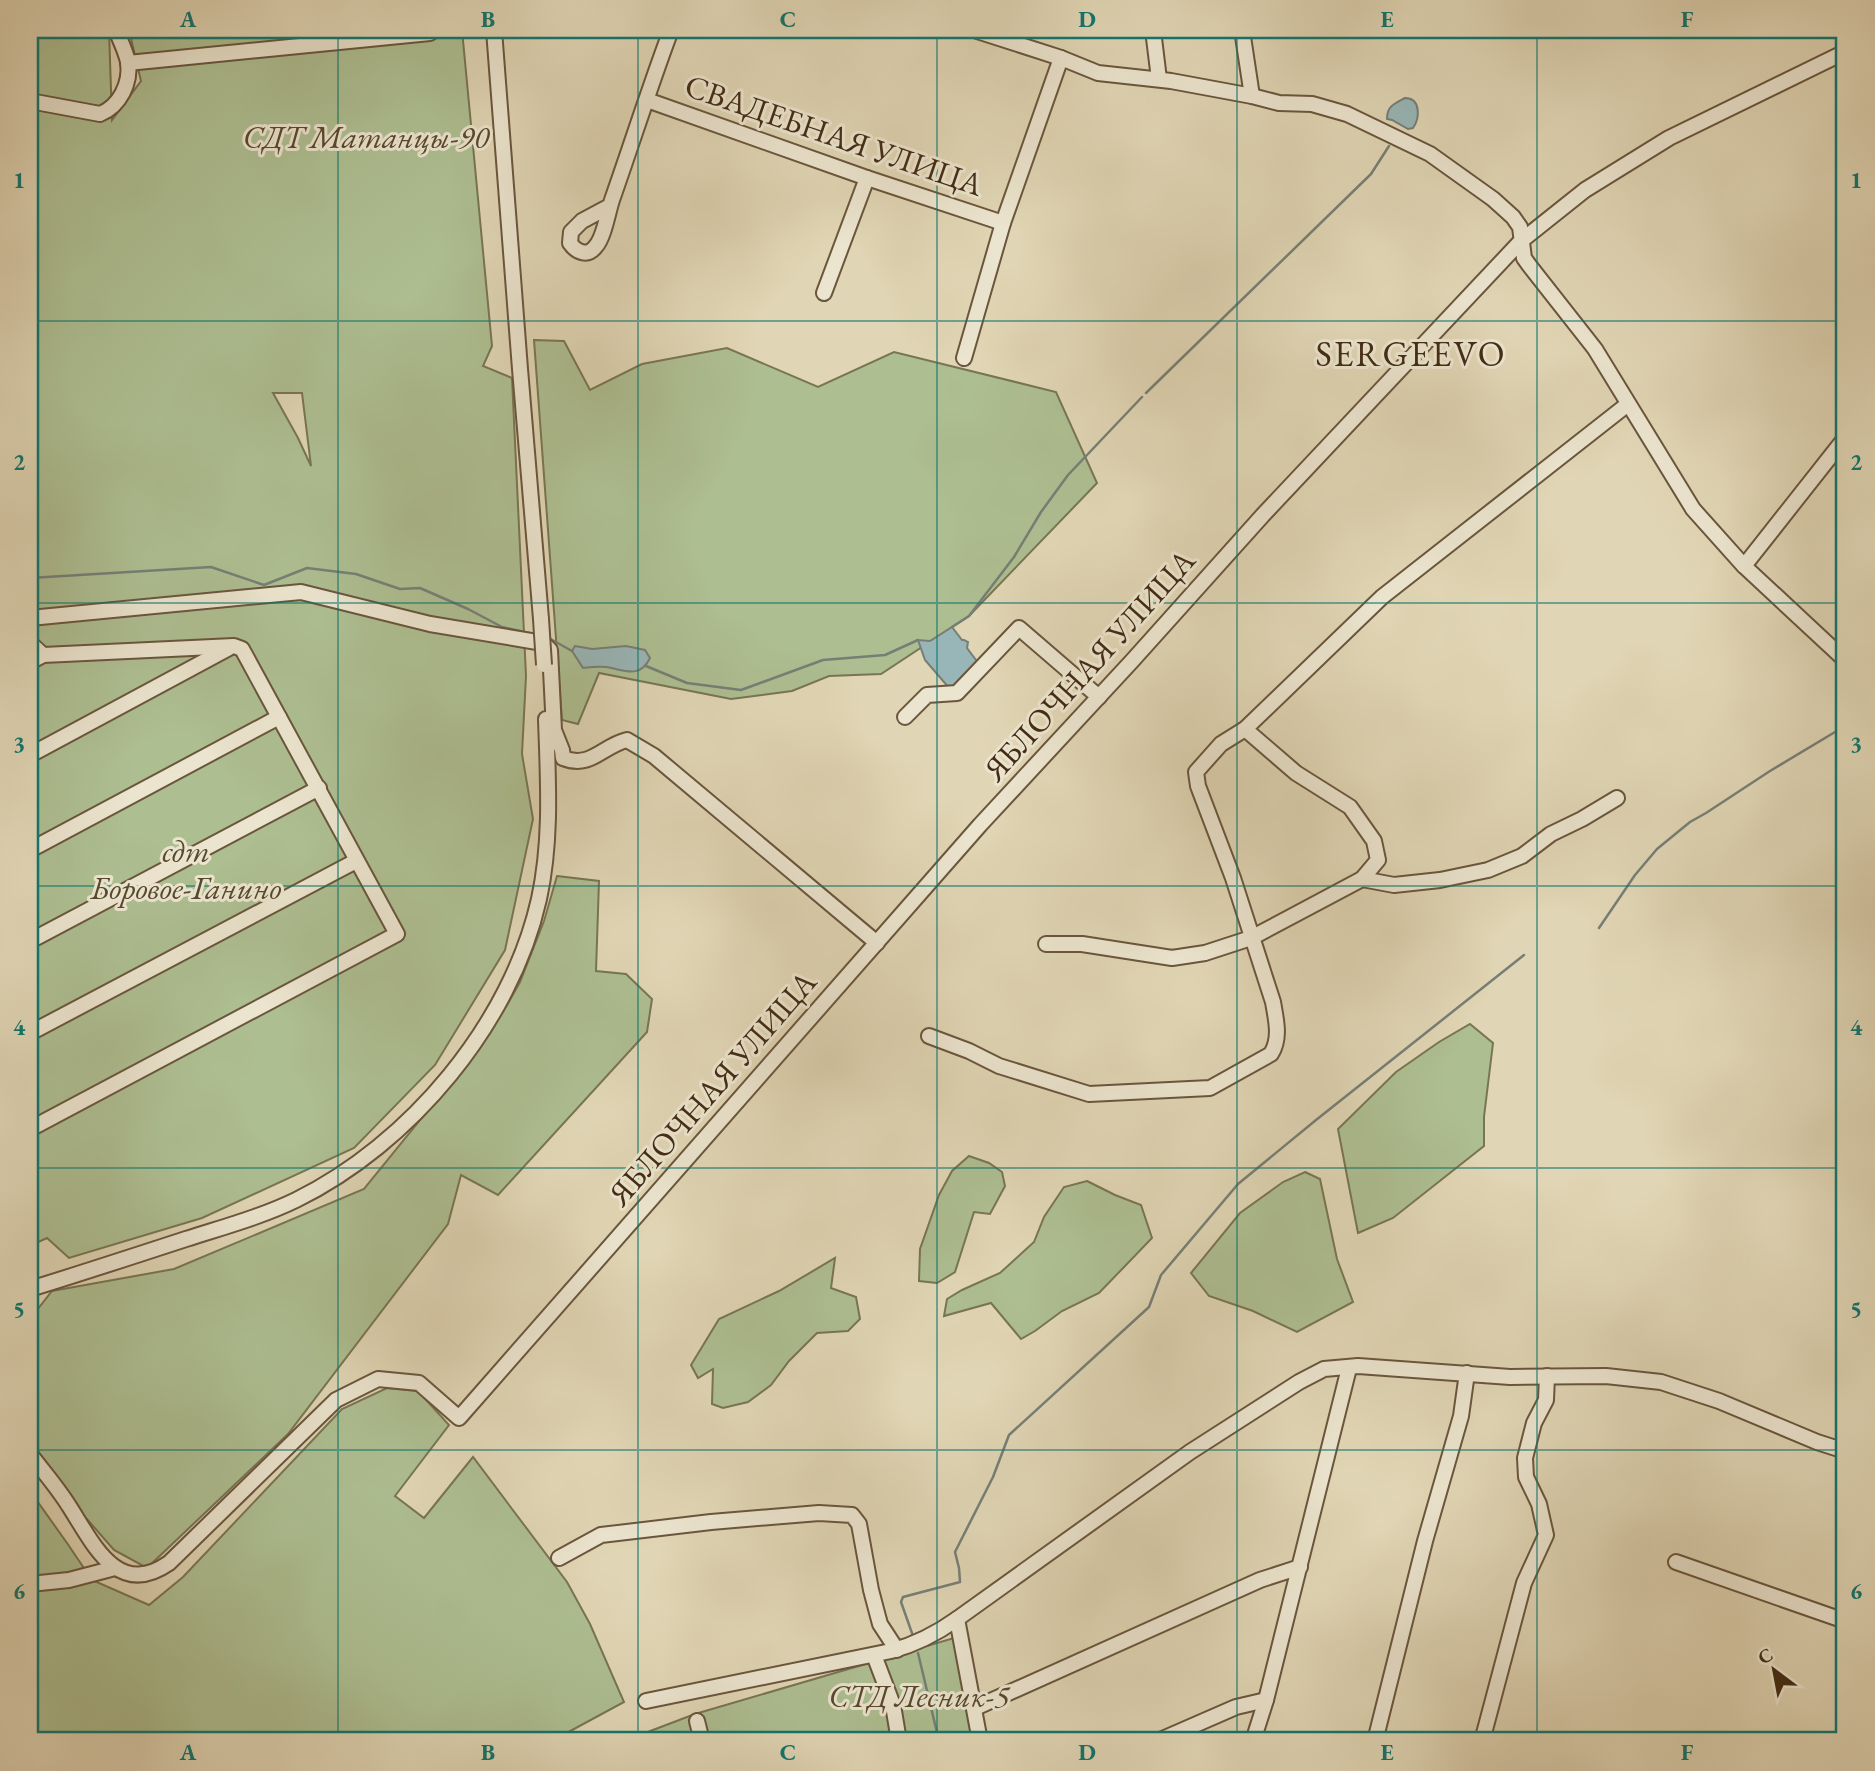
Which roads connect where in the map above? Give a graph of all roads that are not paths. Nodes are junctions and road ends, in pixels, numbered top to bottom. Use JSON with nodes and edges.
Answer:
{"nodes":[{"id":1,"x":116,"y":30,"type":"edge"},
{"id":2,"x":430,"y":30,"type":"edge"},
{"id":3,"x":494,"y":30,"type":"edge"},
{"id":4,"x":671,"y":30,"type":"edge"},
{"id":5,"x":974,"y":30,"type":"edge"},
{"id":6,"x":1153,"y":30,"type":"edge"},
{"id":7,"x":1242,"y":30,"type":"edge"},
{"id":8,"x":1845,"y":51,"type":"edge"},
{"id":9,"x":1061,"y":58,"type":"junction"},
{"id":10,"x":128,"y":63,"type":"junction"},
{"id":11,"x":1159,"y":79,"type":"junction"},
{"id":12,"x":1252,"y":96,"type":"junction"},
{"id":13,"x":30,"y":100,"type":"edge"},
{"id":14,"x":647,"y":100,"type":"junction"},
{"id":15,"x":867,"y":178,"type":"junction"},
{"id":16,"x":610,"y":206,"type":"dead end"},
{"id":17,"x":1003,"y":223,"type":"junction"},
{"id":18,"x":1521,"y":241,"type":"junction"},
{"id":19,"x":824,"y":293,"type":"dead end"},
{"id":20,"x":964,"y":358,"type":"dead end"},
{"id":21,"x":1629,"y":404,"type":"junction"},
{"id":22,"x":1845,"y":438,"type":"edge"},
{"id":23,"x":1744,"y":566,"type":"junction"},
{"id":24,"x":30,"y":618,"type":"edge"},
{"id":25,"x":30,"y":643,"type":"edge"},
{"id":26,"x":234,"y":646,"type":"junction"},
{"id":27,"x":36,"y":659,"type":"edge"},
{"id":28,"x":1845,"y":660,"type":"edge"},
{"id":29,"x":1098,"y":697,"type":"junction"},
{"id":30,"x":279,"y":717,"type":"junction"},
{"id":31,"x":905,"y":717,"type":"dead end"},
{"id":32,"x":1245,"y":729,"type":"junction"},
{"id":33,"x":30,"y":755,"type":"edge"},
{"id":34,"x":319,"y":789,"type":"junction"},
{"id":35,"x":1617,"y":797,"type":"dead end"},
{"id":36,"x":30,"y":849,"type":"edge"},
{"id":37,"x":356,"y":861,"type":"junction"},
{"id":38,"x":1362,"y":878,"type":"junction"},
{"id":39,"x":1251,"y":938,"type":"junction"},
{"id":40,"x":30,"y":941,"type":"edge"},
{"id":41,"x":877,"y":943,"type":"junction"},
{"id":42,"x":1046,"y":944,"type":"dead end"},
{"id":43,"x":30,"y":1033,"type":"edge"},
{"id":44,"x":929,"y":1036,"type":"dead end"},
{"id":45,"x":30,"y":1129,"type":"edge"},
{"id":46,"x":30,"y":1289,"type":"edge"},
{"id":47,"x":1349,"y":1368,"type":"junction"},
{"id":48,"x":1467,"y":1373,"type":"junction"},
{"id":49,"x":1547,"y":1376,"type":"junction"},
{"id":50,"x":1845,"y":1451,"type":"edge"},
{"id":51,"x":30,"y":1454,"type":"edge"},
{"id":52,"x":559,"y":1558,"type":"dead end"},
{"id":53,"x":1676,"y":1562,"type":"dead end"},
{"id":54,"x":115,"y":1567,"type":"junction"},
{"id":55,"x":1300,"y":1567,"type":"junction"},
{"id":56,"x":30,"y":1584,"type":"edge"},
{"id":57,"x":957,"y":1619,"type":"junction"},
{"id":58,"x":1845,"y":1621,"type":"edge"},
{"id":59,"x":897,"y":1650,"type":"junction"},
{"id":60,"x":874,"y":1655,"type":"junction"},
{"id":61,"x":1266,"y":1700,"type":"junction"},
{"id":62,"x":646,"y":1701,"type":"dead end"},
{"id":63,"x":975,"y":1709,"type":"junction"},
{"id":64,"x":697,"y":1721,"type":"dead end"},
{"id":65,"x":702,"y":1741,"type":"edge"},
{"id":66,"x":899,"y":1741,"type":"edge"},
{"id":67,"x":980,"y":1741,"type":"edge"},
{"id":68,"x":1158,"y":1741,"type":"edge"},
{"id":69,"x":1253,"y":1741,"type":"edge"},
{"id":70,"x":1375,"y":1741,"type":"edge"},
{"id":71,"x":1482,"y":1741,"type":"edge"}],
"edges":[{"from":1,"to":10,"type":"street"},
{"from":2,"to":10,"type":"street"},
{"from":3,"to":46,"type":"street","bridge":true},
{"from":4,"to":14,"type":"street"},
{"from":5,"to":9,"type":"street"},
{"from":6,"to":11,"type":"street"},
{"from":7,"to":12,"type":"street"},
{"from":8,"to":18,"type":"street","name":"ЯБЛОЧНАЯ УЛИЦА"},
{"from":9,"to":11,"type":"street"},
{"from":9,"to":17,"type":"street","name":"СВАДЕБНАЯ УЛИЦА"},
{"from":10,"to":13,"type":"street"},
{"from":11,"to":12,"type":"street"},
{"from":12,"to":18,"type":"street"},
{"from":14,"to":15,"type":"street","name":"СВАДЕБНАЯ УЛИЦА"},
{"from":14,"to":16,"type":"street"},
{"from":15,"to":17,"type":"street","name":"СВАДЕБНАЯ УЛИЦА"},
{"from":15,"to":19,"type":"street"},
{"from":17,"to":20,"type":"street","name":"СВАДЕБНАЯ УЛИЦА"},
{"from":18,"to":21,"type":"street"},
{"from":18,"to":29,"type":"street","name":"ЯБЛОЧНАЯ УЛИЦА"},
{"from":21,"to":23,"type":"street"},
{"from":21,"to":32,"type":"street"},
{"from":22,"to":23,"type":"street"},
{"from":23,"to":28,"type":"street"},
{"from":24,"to":41,"type":"street"},
{"from":25,"to":27,"type":"street"},
{"from":26,"to":27,"type":"street"},
{"from":26,"to":30,"type":"street"},
{"from":26,"to":33,"type":"street"},
{"from":29,"to":31,"type":"street"},
{"from":29,"to":41,"type":"street","name":"ЯБЛОЧНАЯ УЛИЦА"},
{"from":30,"to":34,"type":"street"},
{"from":30,"to":36,"type":"street"},
{"from":32,"to":38,"type":"street"},
{"from":32,"to":39,"type":"street"},
{"from":34,"to":37,"type":"street"},
{"from":34,"to":40,"type":"street"},
{"from":35,"to":38,"type":"street"},
{"from":37,"to":43,"type":"street"},
{"from":37,"to":45,"type":"street"},
{"from":38,"to":39,"type":"street"},
{"from":39,"to":42,"type":"street"},
{"from":39,"to":44,"type":"street"},
{"from":41,"to":54,"type":"street","name":"ЯБЛОЧНАЯ УЛИЦА"},
{"from":47,"to":48,"type":"street"},
{"from":47,"to":55,"type":"street"},
{"from":47,"to":57,"type":"street"},
{"from":48,"to":49,"type":"street"},
{"from":48,"to":70,"type":"street"},
{"from":49,"to":50,"type":"street"},
{"from":49,"to":71,"type":"street"},
{"from":51,"to":54,"type":"street"},
{"from":52,"to":59,"type":"street"},
{"from":53,"to":58,"type":"street"},
{"from":54,"to":56,"type":"street"},
{"from":55,"to":61,"type":"street"},
{"from":55,"to":63,"type":"street"},
{"from":57,"to":59,"type":"street"},
{"from":57,"to":63,"type":"street"},
{"from":59,"to":60,"type":"street"},
{"from":60,"to":62,"type":"street"},
{"from":60,"to":66,"type":"street"},
{"from":61,"to":68,"type":"street"},
{"from":61,"to":69,"type":"street"},
{"from":63,"to":67,"type":"street"},
{"from":64,"to":65,"type":"street"}]}
